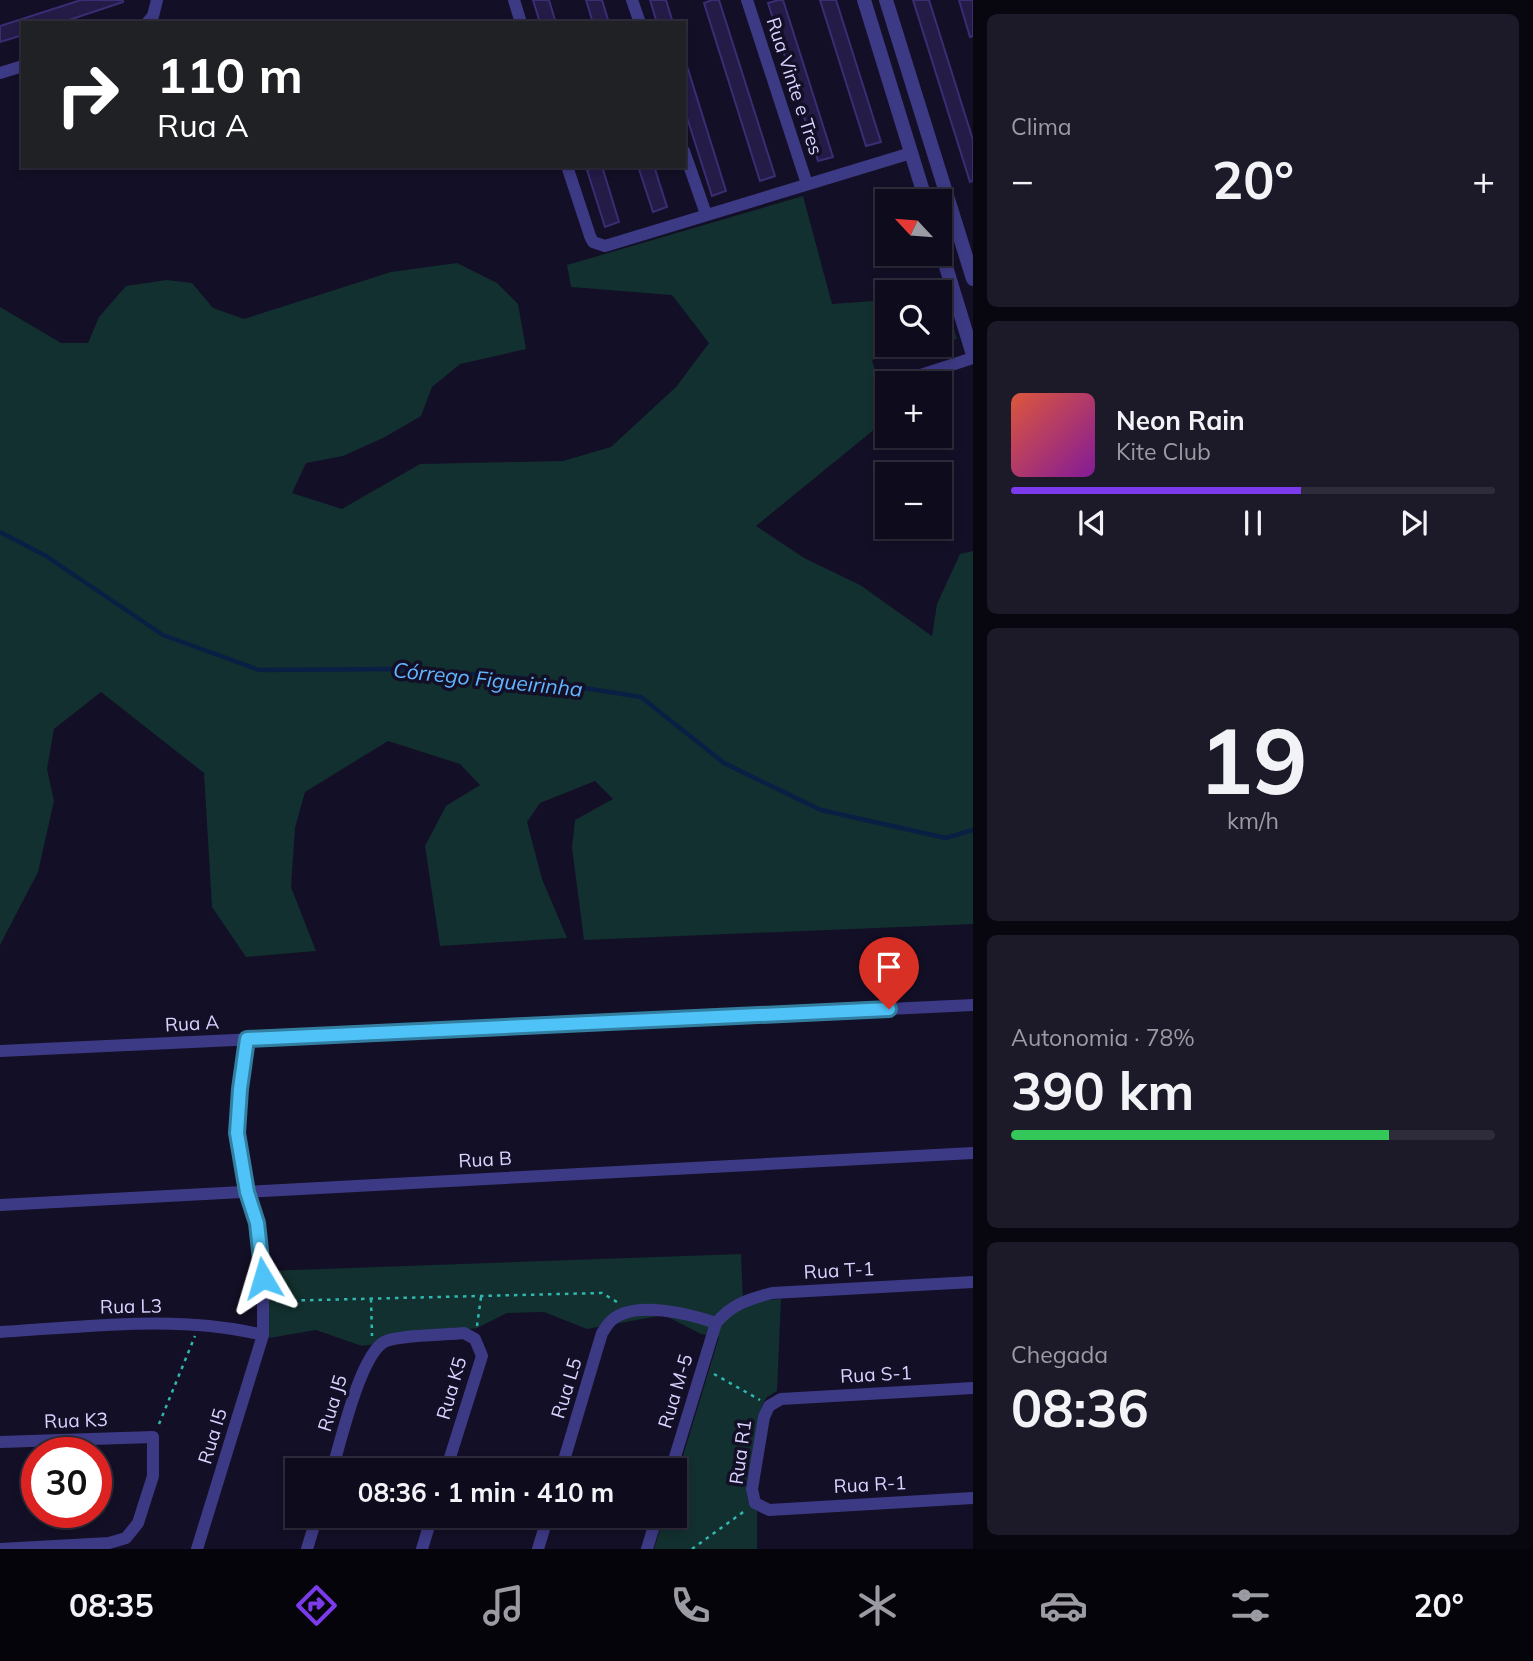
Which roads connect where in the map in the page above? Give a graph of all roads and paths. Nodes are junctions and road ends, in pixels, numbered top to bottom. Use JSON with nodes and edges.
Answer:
{"nodes":[{"id":1,"x":157,"y":0,"type":"edge"},
{"id":2,"x":514,"y":0,"type":"edge"},
{"id":3,"x":632,"y":0,"type":"edge"},
{"id":4,"x":747,"y":0,"type":"edge"},
{"id":5,"x":864,"y":0,"type":"edge"},
{"id":6,"x":886,"y":0,"type":"edge"},
{"id":7,"x":149,"y":21,"type":"edge"},
{"id":8,"x":520,"y":21,"type":"edge"},
{"id":9,"x":639,"y":21,"type":"edge"},
{"id":10,"x":21,"y":67,"type":"edge"},
{"id":11,"x":0,"y":73,"type":"edge"},
{"id":12,"x":911,"y":153,"type":"junction"},
{"id":13,"x":686,"y":157,"type":"edge"},
{"id":14,"x":568,"y":168,"type":"edge"},
{"id":15,"x":807,"y":184,"type":"junction"},
{"id":16,"x":922,"y":189,"type":"edge"},
{"id":17,"x":706,"y":215,"type":"junction"},
{"id":18,"x":946,"y":266,"type":"edge"},
{"id":19,"x":973,"y":279,"type":"edge"},
{"id":20,"x":973,"y":357,"type":"edge"},
{"id":21,"x":932,"y":371,"type":"edge"},
{"id":22,"x":973,"y":1005,"type":"edge"},
{"id":23,"x":247,"y":1039,"type":"junction"},
{"id":24,"x":0,"y":1051,"type":"edge"},
{"id":25,"x":973,"y":1153,"type":"edge"},
{"id":26,"x":247,"y":1192,"type":"junction"},
{"id":27,"x":0,"y":1205,"type":"edge"},
{"id":28,"x":973,"y":1282,"type":"edge"},
{"id":29,"x":481,"y":1296,"type":"junction"},
{"id":30,"x":371,"y":1299,"type":"junction"},
{"id":31,"x":263,"y":1301,"type":"junction"},
{"id":32,"x":625,"y":1313,"type":"junction"},
{"id":33,"x":716,"y":1323,"type":"junction"},
{"id":34,"x":200,"y":1325,"type":"junction"},
{"id":35,"x":0,"y":1332,"type":"edge"},
{"id":36,"x":263,"y":1335,"type":"junction"},
{"id":37,"x":475,"y":1339,"type":"junction"},
{"id":38,"x":373,"y":1350,"type":"junction"},
{"id":39,"x":702,"y":1367,"type":"junction"},
{"id":40,"x":973,"y":1388,"type":"edge"},
{"id":41,"x":781,"y":1399,"type":"joint"},
{"id":42,"x":769,"y":1406,"type":"junction"},
{"id":43,"x":153,"y":1437,"type":"junction"},
{"id":44,"x":0,"y":1442,"type":"edge"},
{"id":45,"x":336,"y":1458,"type":"edge"},
{"id":46,"x":450,"y":1458,"type":"edge"},
{"id":47,"x":565,"y":1458,"type":"edge"},
{"id":48,"x":675,"y":1458,"type":"edge"},
{"id":49,"x":973,"y":1498,"type":"edge"},
{"id":50,"x":755,"y":1503,"type":"junction"},
{"id":51,"x":769,"y":1510,"type":"joint"},
{"id":52,"x":313,"y":1528,"type":"edge"},
{"id":53,"x":428,"y":1528,"type":"edge"},
{"id":54,"x":544,"y":1528,"type":"edge"},
{"id":55,"x":653,"y":1528,"type":"edge"},
{"id":56,"x":0,"y":1549,"type":"edge"},
{"id":57,"x":197,"y":1549,"type":"edge"},
{"id":58,"x":307,"y":1549,"type":"edge"},
{"id":59,"x":422,"y":1549,"type":"edge"},
{"id":60,"x":538,"y":1549,"type":"edge"},
{"id":61,"x":647,"y":1549,"type":"edge"},
{"id":62,"x":692,"y":1549,"type":"edge"}],
"edges":[{"from":1,"to":7,"type":"street"},
{"from":2,"to":8,"type":"street"},
{"from":3,"to":9,"type":"street"},
{"from":4,"to":15,"type":"street","name":"Rua Vinte e Tres"},
{"from":5,"to":12,"type":"street"},
{"from":6,"to":19,"type":"street"},
{"from":10,"to":11,"type":"street"},
{"from":12,"to":15,"type":"street"},
{"from":12,"to":16,"type":"street"},
{"from":13,"to":17,"type":"street"},
{"from":14,"to":17,"type":"street"},
{"from":15,"to":17,"type":"street"},
{"from":18,"to":20,"type":"street"},
{"from":20,"to":21,"type":"street"},
{"from":22,"to":23,"type":"street","name":"Rua A"},
{"from":23,"to":24,"type":"street","name":"Rua A"},
{"from":23,"to":26,"type":"street","name":"Rua I5"},
{"from":25,"to":26,"type":"street","name":"Rua B"},
{"from":26,"to":27,"type":"street","name":"Rua B"},
{"from":26,"to":31,"type":"street","name":"Rua I5"},
{"from":28,"to":33,"type":"street","name":"Rua T-1"},
{"from":29,"to":30,"type":"path"},
{"from":29,"to":32,"type":"path"},
{"from":29,"to":37,"type":"path"},
{"from":30,"to":31,"type":"path"},
{"from":30,"to":38,"type":"path"},
{"from":31,"to":36,"type":"street","name":"Rua I5"},
{"from":32,"to":33,"type":"street"},
{"from":32,"to":47,"type":"street","name":"Rua L5"},
{"from":33,"to":39,"type":"street","name":"Rua M-5"},
{"from":34,"to":35,"type":"street","name":"Rua L3"},
{"from":34,"to":36,"type":"street","name":"Rua L3"},
{"from":34,"to":43,"type":"path"},
{"from":36,"to":57,"type":"street","name":"Rua I5"},
{"from":37,"to":38,"type":"street","name":"Rua K5"},
{"from":37,"to":46,"type":"street","name":"Rua K5"},
{"from":38,"to":45,"type":"street","name":"Rua J5"},
{"from":39,"to":42,"type":"path"},
{"from":39,"to":48,"type":"street","name":"Rua M-5"},
{"from":40,"to":41,"type":"street","name":"Rua S-1"},
{"from":41,"to":42,"type":"street","name":"Rua R1"},
{"from":42,"to":50,"type":"street","name":"Rua R1"},
{"from":43,"to":44,"type":"street","name":"Rua K3"},
{"from":43,"to":56,"type":"street"},
{"from":49,"to":51,"type":"street","name":"Rua R-1"},
{"from":50,"to":51,"type":"street","name":"Rua R1"},
{"from":50,"to":62,"type":"path"},
{"from":52,"to":58,"type":"street"},
{"from":53,"to":59,"type":"street"},
{"from":54,"to":60,"type":"street"},
{"from":55,"to":61,"type":"street"}]}
